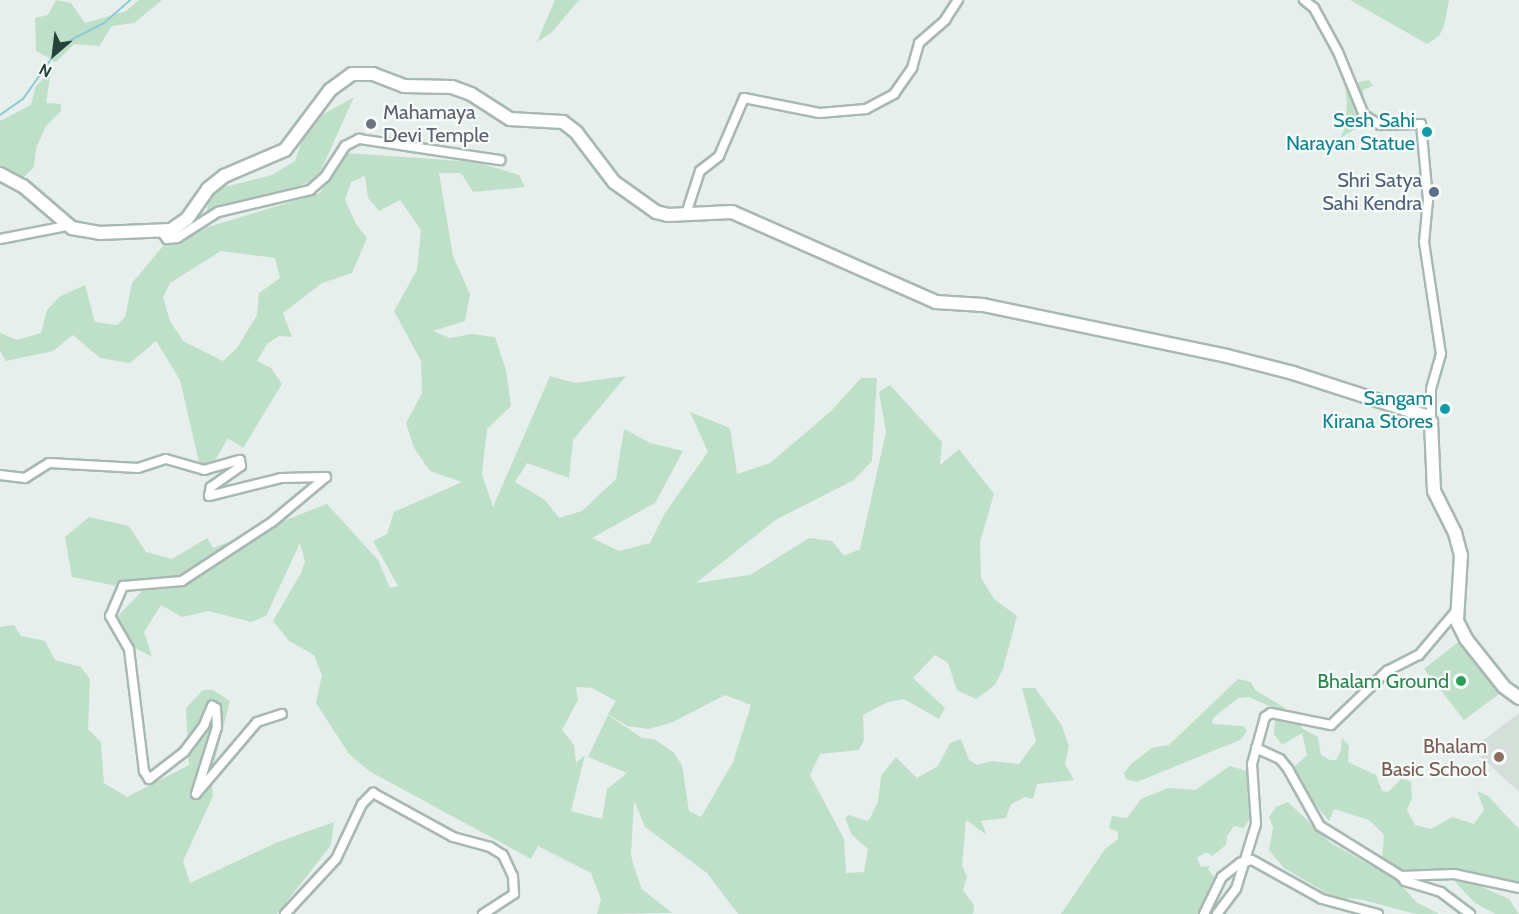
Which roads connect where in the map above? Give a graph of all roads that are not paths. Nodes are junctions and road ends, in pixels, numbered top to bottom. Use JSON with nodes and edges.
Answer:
{"nodes":[{"id":1,"x":958,"y":0,"type":"edge"},
{"id":2,"x":1305,"y":0,"type":"edge"},
{"id":3,"x":500,"y":160,"type":"dead end"},
{"id":4,"x":0,"y":174,"type":"edge"},
{"id":5,"x":686,"y":214,"type":"junction"},
{"id":6,"x":67,"y":226,"type":"junction"},
{"id":7,"x":161,"y":231,"type":"junction"},
{"id":8,"x":0,"y":239,"type":"edge"},
{"id":9,"x":1431,"y":421,"type":"junction"},
{"id":10,"x":0,"y":475,"type":"edge"},
{"id":11,"x":1456,"y":610,"type":"junction"},
{"id":12,"x":1519,"y":698,"type":"edge"},
{"id":13,"x":282,"y":714,"type":"dead end"},
{"id":14,"x":1256,"y":748,"type":"junction"},
{"id":15,"x":1245,"y":861,"type":"junction"},
{"id":16,"x":1401,"y":876,"type":"junction"},
{"id":17,"x":1519,"y":888,"type":"edge"},
{"id":18,"x":285,"y":914,"type":"edge"},
{"id":19,"x":483,"y":914,"type":"edge"},
{"id":20,"x":1204,"y":914,"type":"edge"},
{"id":21,"x":1217,"y":914,"type":"edge"},
{"id":22,"x":1378,"y":914,"type":"edge"},
{"id":23,"x":1470,"y":914,"type":"edge"}],
"edges":[{"from":1,"to":5,"type":"street"},
{"from":2,"to":9,"type":"street"},
{"from":3,"to":7,"type":"street"},
{"from":4,"to":6,"type":"main road"},
{"from":5,"to":7,"type":"main road"},
{"from":5,"to":9,"type":"main road"},
{"from":6,"to":7,"type":"main road"},
{"from":6,"to":8,"type":"street"},
{"from":9,"to":11,"type":"main road"},
{"from":10,"to":13,"type":"street"},
{"from":11,"to":12,"type":"main road"},
{"from":11,"to":14,"type":"street"},
{"from":14,"to":15,"type":"street"},
{"from":14,"to":16,"type":"street"},
{"from":15,"to":20,"type":"street"},
{"from":15,"to":21,"type":"street"},
{"from":15,"to":22,"type":"street"},
{"from":16,"to":17,"type":"street"},
{"from":16,"to":23,"type":"street"},
{"from":18,"to":19,"type":"street"}]}
